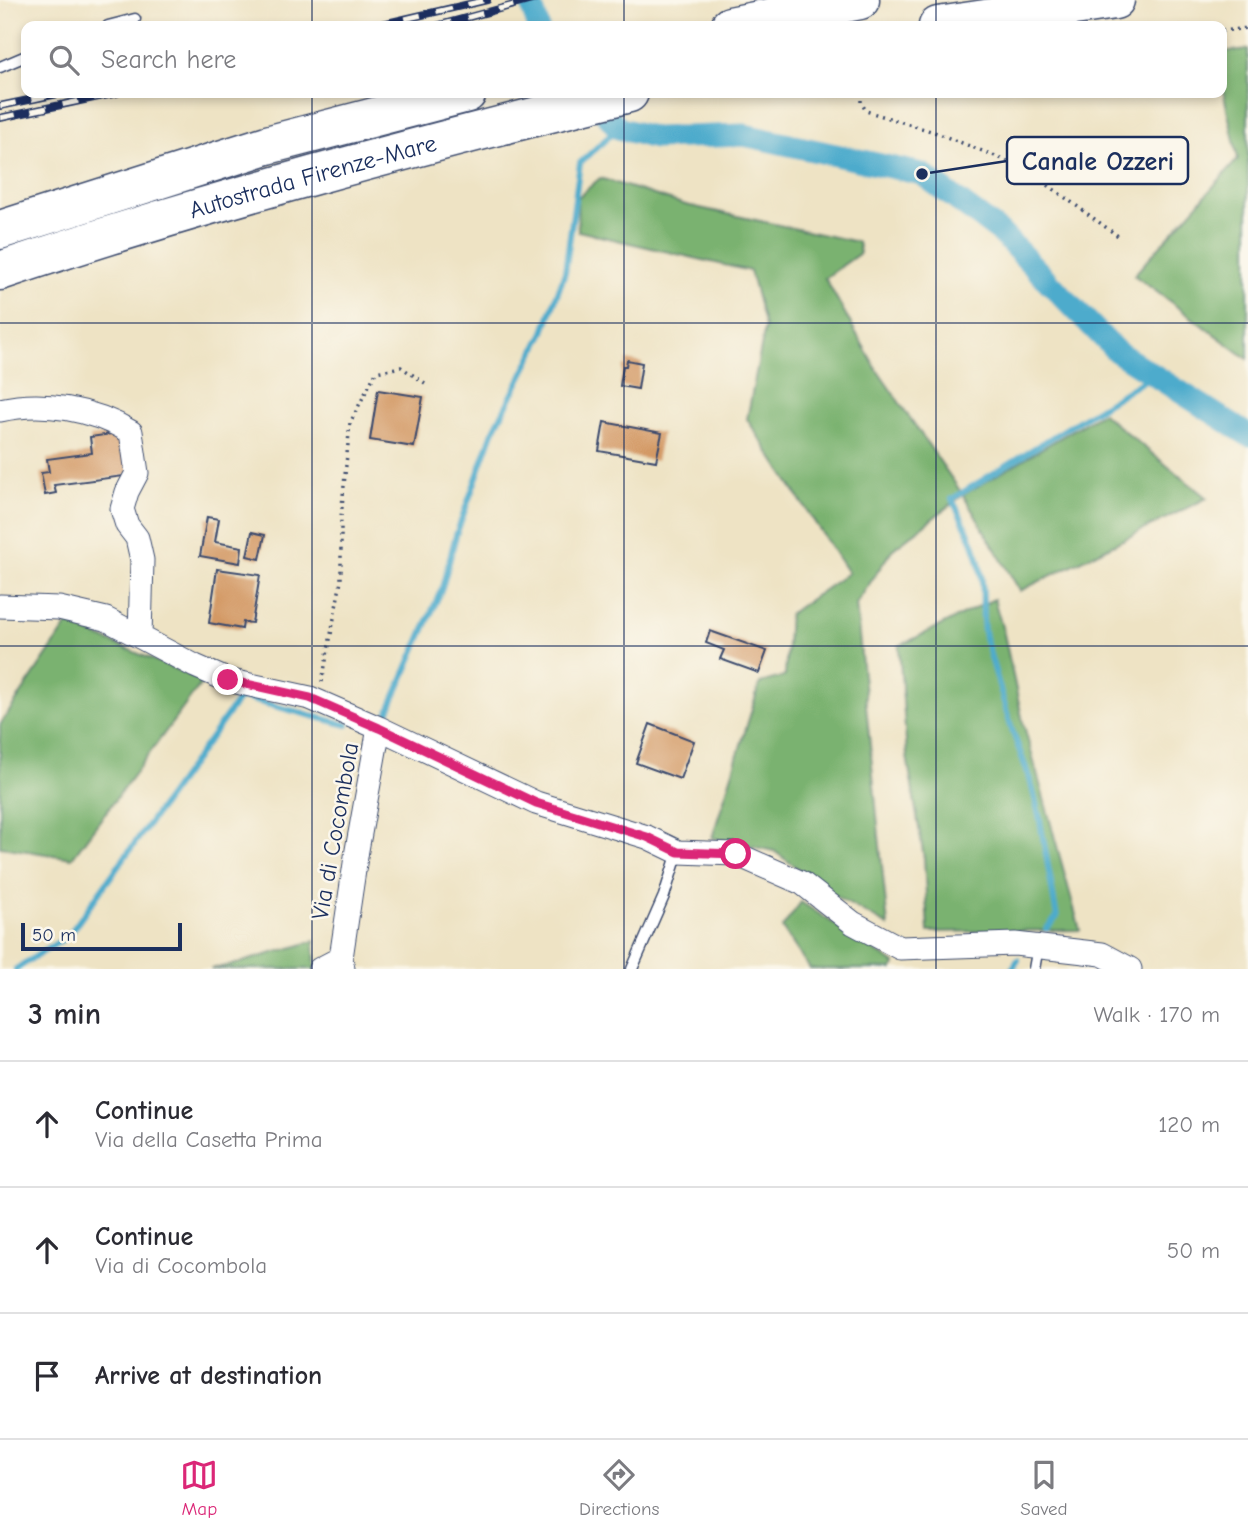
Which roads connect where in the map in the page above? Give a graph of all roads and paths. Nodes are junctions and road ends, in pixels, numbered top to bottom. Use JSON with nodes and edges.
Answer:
{"nodes":[{"id":1,"x":860,"y":0,"type":"edge"},
{"id":2,"x":1115,"y":0,"type":"edge"},
{"id":3,"x":135,"y":19,"type":"dead end"},
{"id":4,"x":127,"y":21,"type":"edge"},
{"id":5,"x":755,"y":21,"type":"edge"},
{"id":6,"x":972,"y":21,"type":"edge"},
{"id":7,"x":1248,"y":28,"type":"edge"},
{"id":8,"x":1227,"y":31,"type":"edge"},
{"id":9,"x":21,"y":58,"type":"edge"},
{"id":10,"x":0,"y":67,"type":"edge"},
{"id":11,"x":447,"y":98,"type":"edge"},
{"id":12,"x":609,"y":98,"type":"edge"},
{"id":13,"x":861,"y":98,"type":"edge"},
{"id":14,"x":0,"y":230,"type":"edge"},
{"id":15,"x":1118,"y":236,"type":"dead end"},
{"id":16,"x":0,"y":271,"type":"edge"},
{"id":17,"x":425,"y":383,"type":"dead end"},
{"id":18,"x":0,"y":410,"type":"edge"},
{"id":19,"x":0,"y":606,"type":"edge"},
{"id":20,"x":140,"y":637,"type":"junction"},
{"id":21,"x":318,"y":701,"type":"junction"},
{"id":22,"x":379,"y":728,"type":"junction"},
{"id":23,"x":678,"y":852,"type":"junction"},
{"id":24,"x":1036,"y":958,"type":"edge"},
{"id":25,"x":342,"y":963,"type":"edge"},
{"id":26,"x":320,"y":969,"type":"edge"},
{"id":27,"x":632,"y":969,"type":"edge"},
{"id":28,"x":1130,"y":969,"type":"edge"}],
"edges":[{"from":1,"to":5,"type":"highway"},
{"from":2,"to":6,"type":"highway"},
{"from":3,"to":4,"type":"lane"},
{"from":7,"to":8,"type":"path"},
{"from":9,"to":10,"type":"lane"},
{"from":11,"to":14,"type":"highway","name":"Autostrada Firenze-Mare"},
{"from":12,"to":16,"type":"highway","name":"Autostrada Firenze-Mare"},
{"from":13,"to":15,"type":"path"},
{"from":17,"to":21,"type":"path"},
{"from":18,"to":20,"type":"street"},
{"from":19,"to":20,"type":"street","name":"Via di Cocombola"},
{"from":20,"to":21,"type":"street","name":"Via di Cocombola"},
{"from":21,"to":22,"type":"street","name":"Via di Cocombola"},
{"from":22,"to":23,"type":"street"},
{"from":22,"to":25,"type":"street","name":"Via di Cocombola"},
{"from":23,"to":24,"type":"street"},
{"from":23,"to":27,"type":"lane"},
{"from":24,"to":28,"type":"street"},
{"from":25,"to":26,"type":"street"}]}
